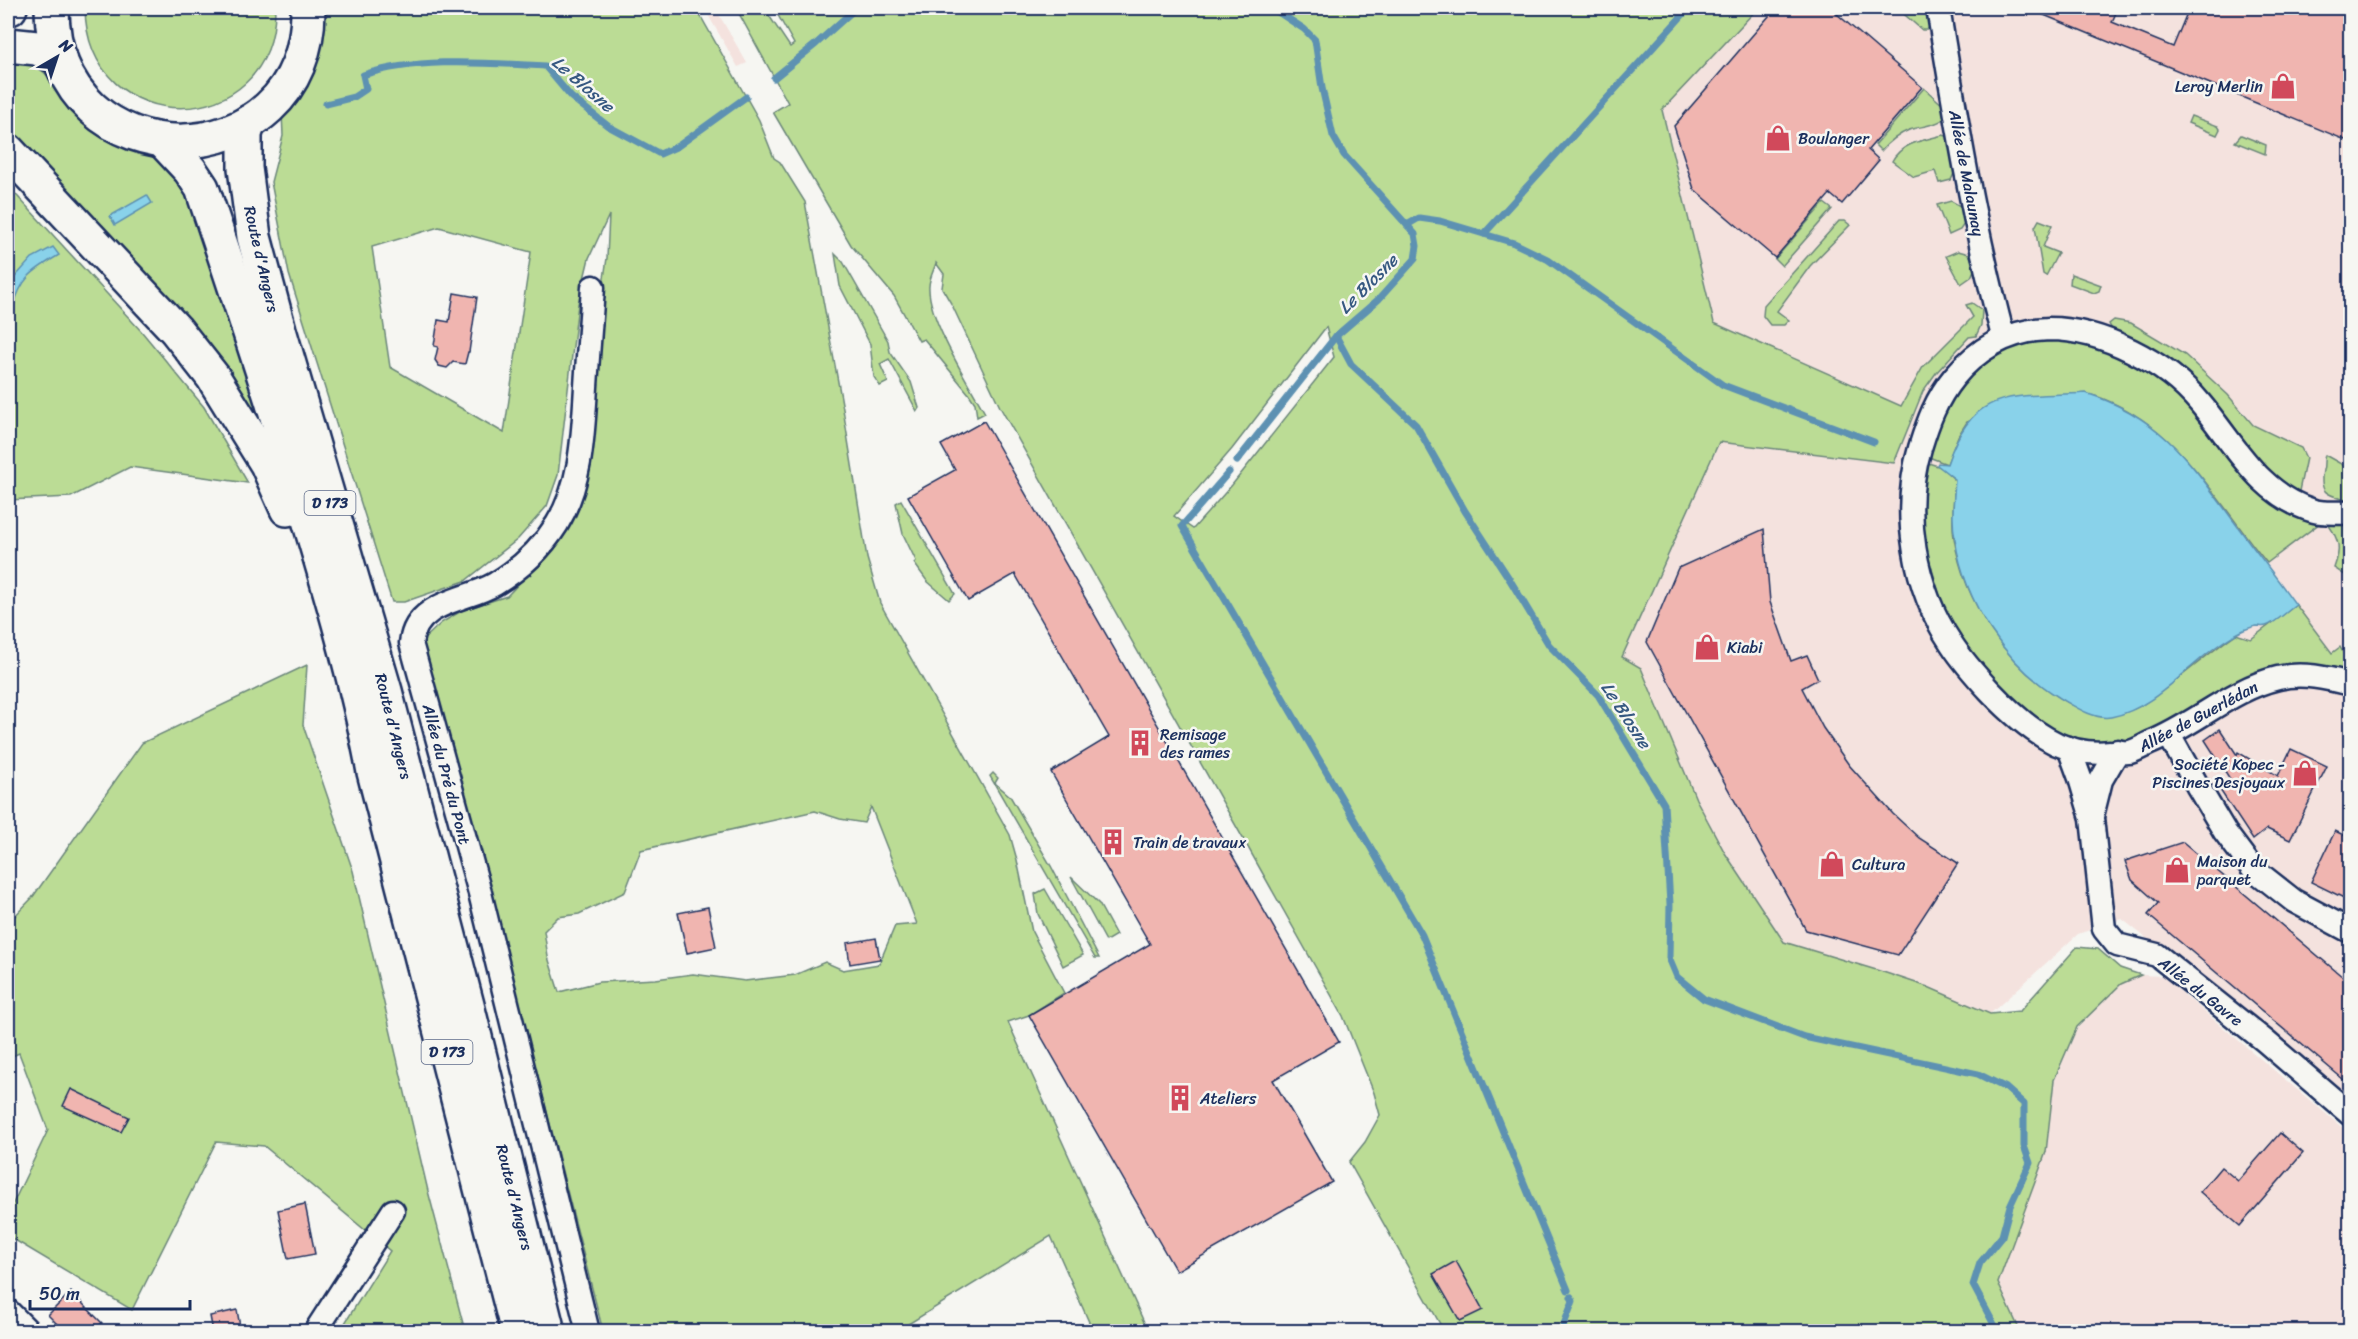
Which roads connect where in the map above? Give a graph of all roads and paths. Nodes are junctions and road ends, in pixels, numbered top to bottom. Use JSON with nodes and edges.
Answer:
{"nodes":[{"id":1,"x":52,"y":8,"type":"edge"},
{"id":2,"x":308,"y":8,"type":"edge"},
{"id":3,"x":1938,"y":8,"type":"edge"},
{"id":4,"x":8,"y":45,"type":"edge"},
{"id":5,"x":60,"y":58,"type":"junction"},
{"id":6,"x":249,"y":122,"type":"junction"},
{"id":7,"x":163,"y":141,"type":"junction"},
{"id":8,"x":8,"y":152,"type":"edge"},
{"id":9,"x":593,"y":287,"type":"dead end"},
{"id":10,"x":2003,"y":336,"type":"junction"},
{"id":11,"x":2350,"y":513,"type":"edge"},
{"id":12,"x":2350,"y":684,"type":"edge"},
{"id":13,"x":2169,"y":735,"type":"junction"},
{"id":14,"x":2069,"y":748,"type":"junction"},
{"id":15,"x":2118,"y":751,"type":"junction"},
{"id":16,"x":374,"y":772,"type":"junction"},
{"id":17,"x":2092,"y":818,"type":"junction"},
{"id":18,"x":2350,"y":931,"type":"edge"},
{"id":19,"x":2350,"y":1114,"type":"edge"},
{"id":20,"x":393,"y":1211,"type":"dead end"},
{"id":21,"x":8,"y":1311,"type":"edge"},
{"id":22,"x":29,"y":1332,"type":"edge"},
{"id":23,"x":315,"y":1332,"type":"edge"},
{"id":24,"x":518,"y":1332,"type":"edge"},
{"id":25,"x":548,"y":1332,"type":"edge"},
{"id":26,"x":588,"y":1332,"type":"edge"}],
"edges":[{"from":1,"to":5,"type":"highway"},
{"from":2,"to":6,"type":"highway"},
{"from":3,"to":10,"type":"street","name":"Allée de Malaunay"},
{"from":4,"to":5,"type":"highway"},
{"from":5,"to":7,"type":"highway"},
{"from":6,"to":7,"type":"highway"},
{"from":6,"to":25,"type":"highway","name":"Route d'Angers","number":"D 173"},
{"from":7,"to":16,"type":"highway","name":"Route d'Angers","number":"D 173"},
{"from":8,"to":16,"type":"highway"},
{"from":9,"to":26,"type":"street","name":"Allée du Pré du Pont"},
{"from":10,"to":11,"type":"street","name":"Allée de Guerlédan"},
{"from":10,"to":14,"type":"street","name":"Allée de Guerlédan"},
{"from":12,"to":13,"type":"street","name":"Allée de Guerlédan"},
{"from":13,"to":15,"type":"street","name":"Allée de Guerlédan"},
{"from":13,"to":18,"type":"street"},
{"from":14,"to":15,"type":"street","name":"Allée de Guerlédan"},
{"from":14,"to":17,"type":"street","name":"Allée du Gavre"},
{"from":15,"to":17,"type":"street","name":"Allée du Gavre"},
{"from":16,"to":24,"type":"highway","name":"Route d'Angers","number":"D 173"},
{"from":17,"to":19,"type":"street","name":"Allée du Gavre"},
{"from":20,"to":23,"type":"street"},
{"from":21,"to":22,"type":"street"}]}
